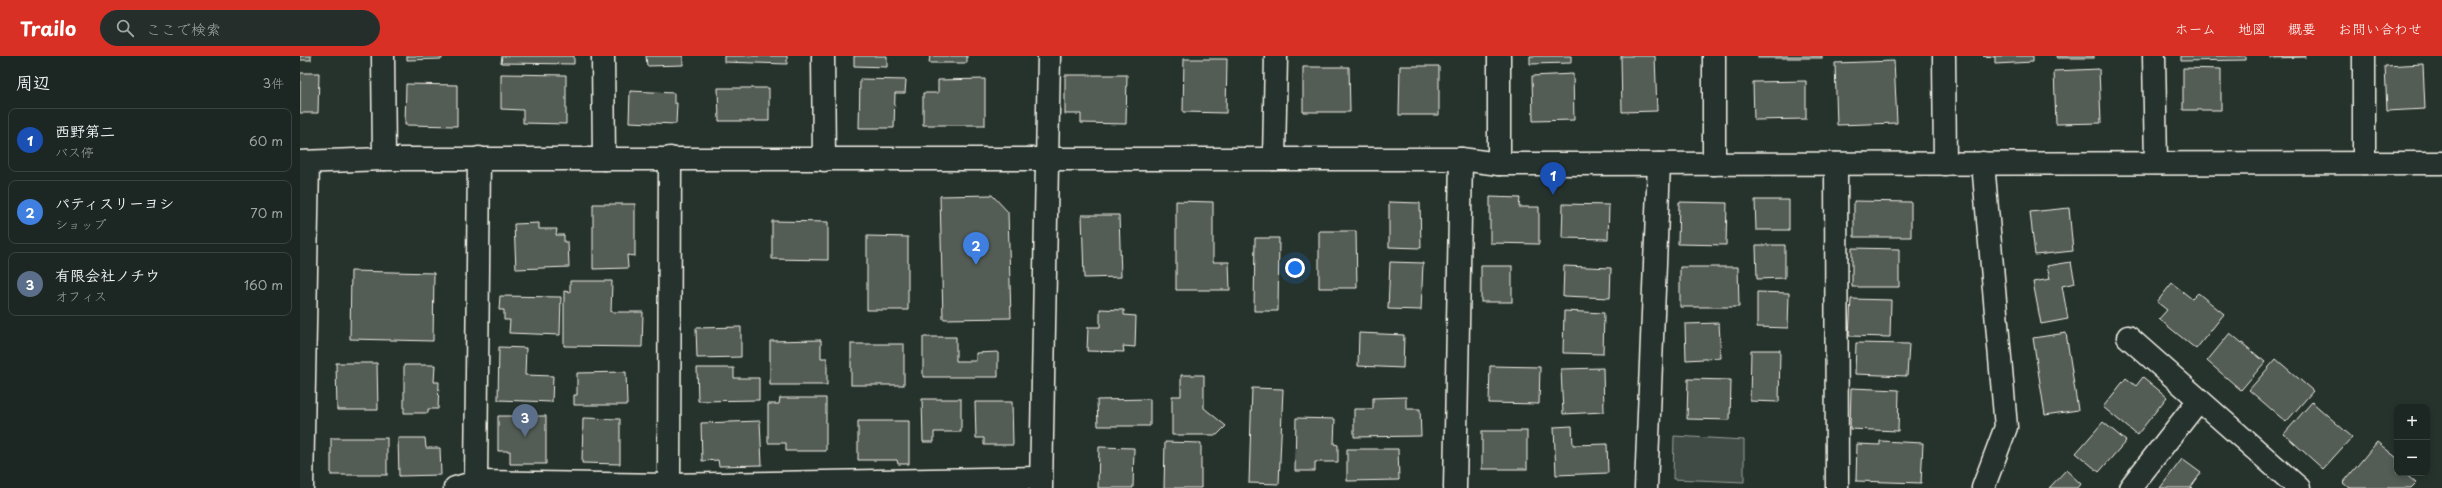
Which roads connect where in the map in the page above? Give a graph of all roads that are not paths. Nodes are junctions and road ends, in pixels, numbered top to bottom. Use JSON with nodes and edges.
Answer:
{"nodes":[{"id":1,"x":383,"y":56,"type":"edge"},
{"id":2,"x":603,"y":56,"type":"edge"},
{"id":3,"x":823,"y":56,"type":"edge"},
{"id":4,"x":1049,"y":56,"type":"edge"},
{"id":5,"x":1276,"y":56,"type":"edge"},
{"id":6,"x":1499,"y":56,"type":"edge"},
{"id":7,"x":1714,"y":56,"type":"edge"},
{"id":8,"x":1944,"y":56,"type":"edge"},
{"id":9,"x":2154,"y":56,"type":"edge"},
{"id":10,"x":2364,"y":56,"type":"edge"},
{"id":11,"x":478,"y":158,"type":"junction"},
{"id":12,"x":670,"y":158,"type":"junction"},
{"id":13,"x":384,"y":159,"type":"junction"},
{"id":14,"x":604,"y":159,"type":"junction"},
{"id":15,"x":1048,"y":159,"type":"junction"},
{"id":16,"x":1274,"y":159,"type":"junction"},
{"id":17,"x":1461,"y":159,"type":"junction"},
{"id":18,"x":824,"y":160,"type":"junction"},
{"id":19,"x":304,"y":162,"type":"edge"},
{"id":20,"x":1983,"y":163,"type":"junction"},
{"id":21,"x":2364,"y":163,"type":"junction"},
{"id":22,"x":2442,"y":163,"type":"edge"},
{"id":23,"x":1499,"y":164,"type":"junction"},
{"id":24,"x":1659,"y":164,"type":"junction"},
{"id":25,"x":1714,"y":164,"type":"junction"},
{"id":26,"x":1836,"y":164,"type":"junction"},
{"id":27,"x":1944,"y":164,"type":"junction"},
{"id":28,"x":2156,"y":164,"type":"junction"},
{"id":29,"x":2128,"y":337,"type":"dead end"},
{"id":30,"x":2199,"y":400,"type":"junction"},
{"id":31,"x":476,"y":482,"type":"junction"},
{"id":32,"x":1041,"y":483,"type":"edge"},
{"id":33,"x":669,"y":486,"type":"edge"},
{"id":34,"x":302,"y":488,"type":"edge"},
{"id":35,"x":454,"y":488,"type":"edge"},
{"id":36,"x":1455,"y":488,"type":"edge"},
{"id":37,"x":1646,"y":488,"type":"edge"},
{"id":38,"x":1836,"y":488,"type":"edge"},
{"id":39,"x":1983,"y":488,"type":"edge"},
{"id":40,"x":2130,"y":488,"type":"edge"},
{"id":41,"x":2299,"y":488,"type":"edge"}],
"edges":[{"from":1,"to":13,"type":"street"},
{"from":2,"to":14,"type":"street"},
{"from":3,"to":18,"type":"street"},
{"from":4,"to":15,"type":"street"},
{"from":5,"to":16,"type":"street"},
{"from":6,"to":23,"type":"street"},
{"from":7,"to":25,"type":"street"},
{"from":8,"to":27,"type":"street"},
{"from":9,"to":28,"type":"street"},
{"from":10,"to":21,"type":"street"},
{"from":11,"to":13,"type":"street"},
{"from":11,"to":14,"type":"street"},
{"from":11,"to":31,"type":"street"},
{"from":12,"to":14,"type":"street"},
{"from":12,"to":18,"type":"street"},
{"from":12,"to":33,"type":"street"},
{"from":13,"to":19,"type":"street"},
{"from":15,"to":16,"type":"street"},
{"from":15,"to":18,"type":"street"},
{"from":15,"to":32,"type":"street"},
{"from":16,"to":17,"type":"street"},
{"from":17,"to":23,"type":"street"},
{"from":17,"to":36,"type":"street"},
{"from":19,"to":34,"type":"street"},
{"from":20,"to":27,"type":"street"},
{"from":20,"to":28,"type":"street"},
{"from":20,"to":39,"type":"street"},
{"from":21,"to":22,"type":"street"},
{"from":21,"to":28,"type":"street"},
{"from":23,"to":24,"type":"street"},
{"from":24,"to":25,"type":"street"},
{"from":24,"to":37,"type":"street"},
{"from":25,"to":26,"type":"street"},
{"from":26,"to":27,"type":"street"},
{"from":26,"to":38,"type":"street"},
{"from":29,"to":30,"type":"street"},
{"from":30,"to":40,"type":"street"},
{"from":30,"to":41,"type":"street"},
{"from":31,"to":33,"type":"street"},
{"from":31,"to":35,"type":"street"},
{"from":32,"to":33,"type":"street"}]}
